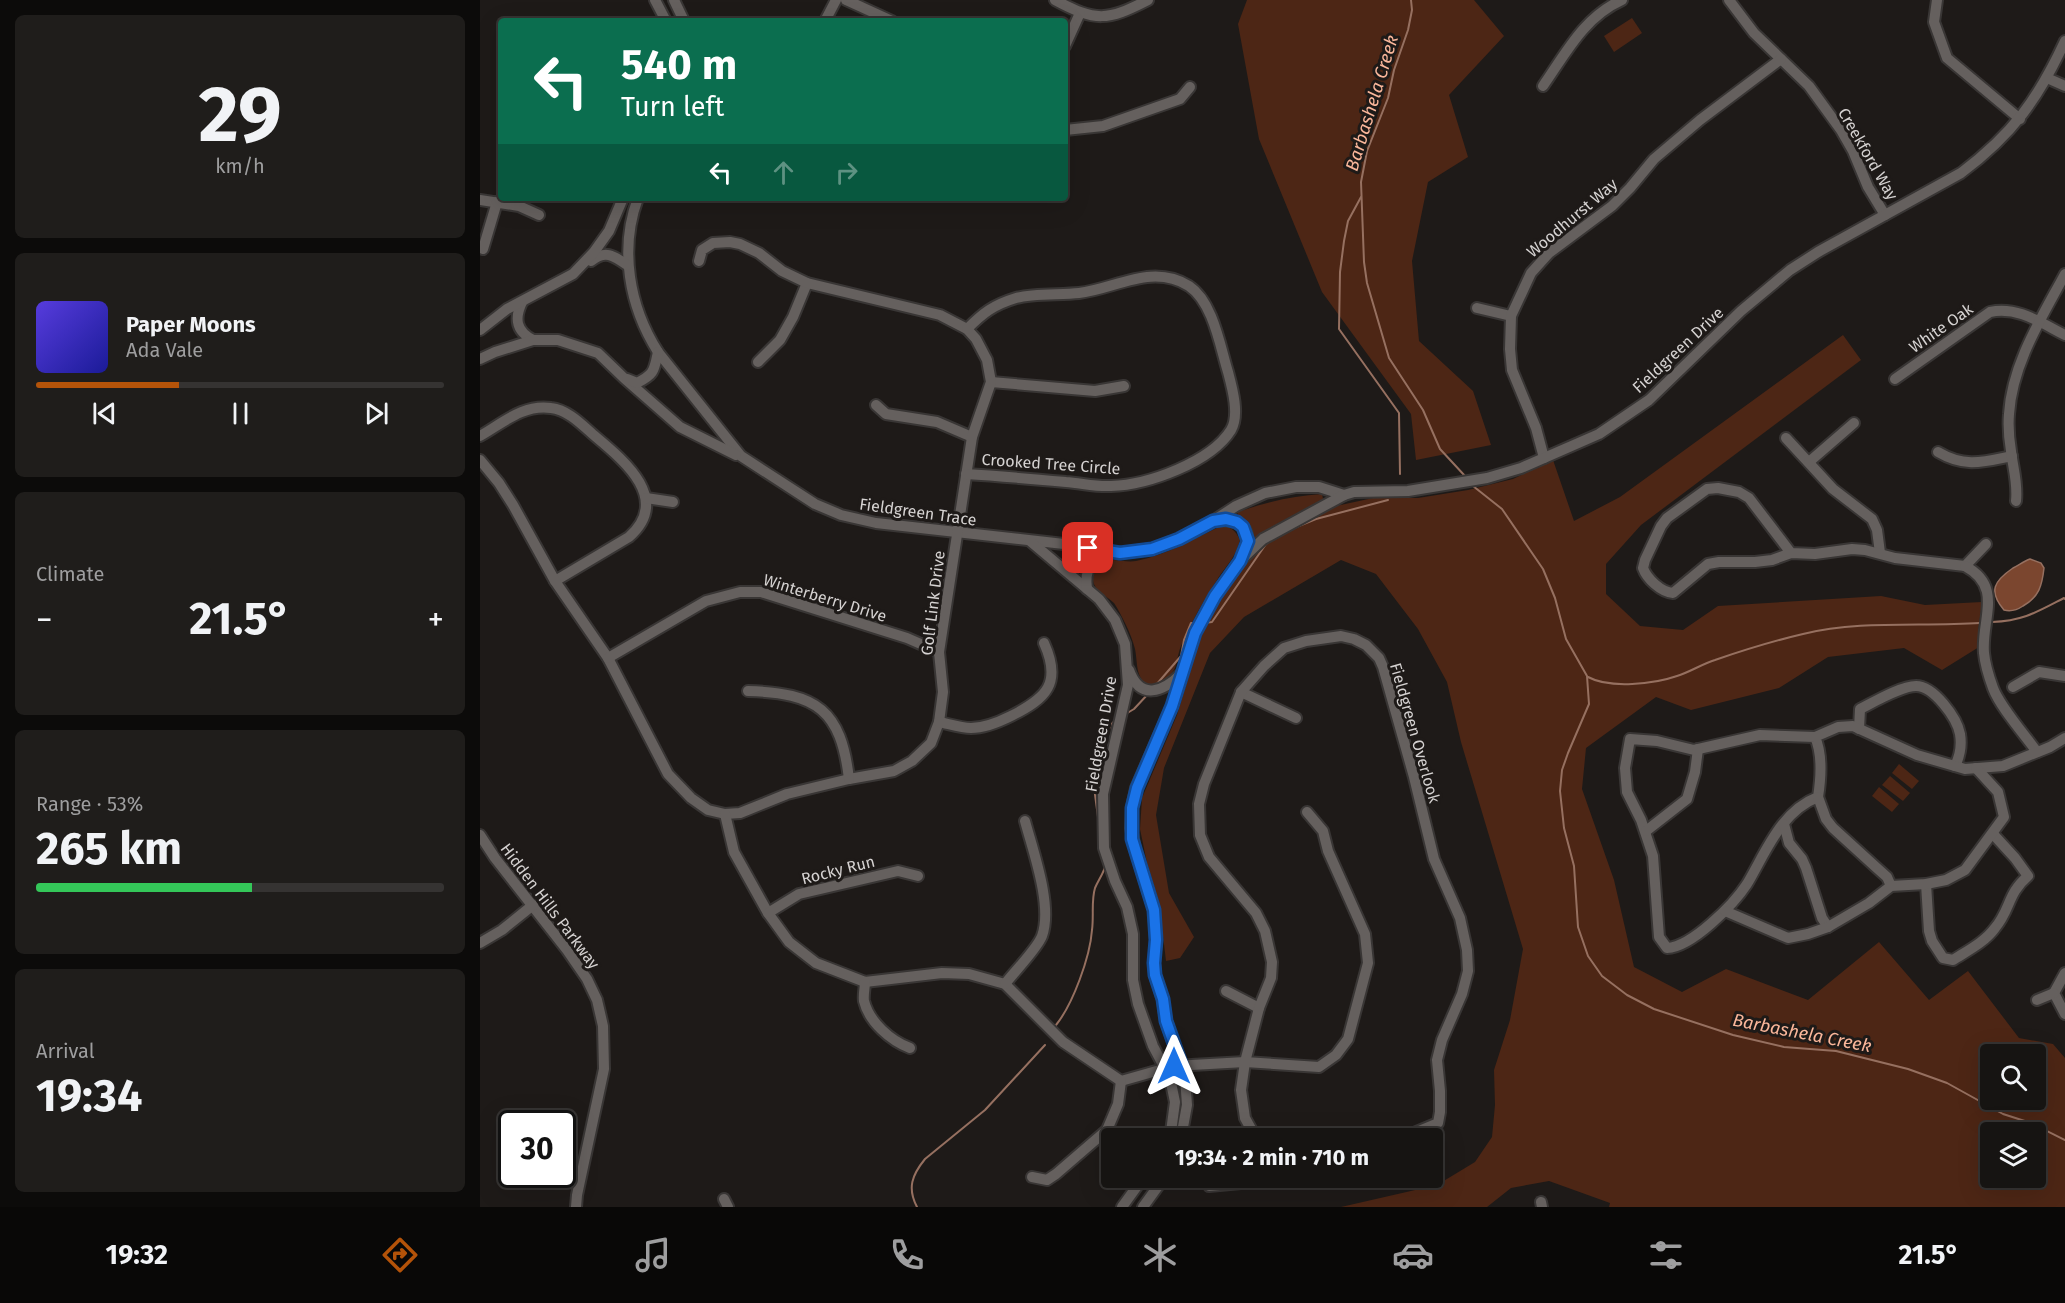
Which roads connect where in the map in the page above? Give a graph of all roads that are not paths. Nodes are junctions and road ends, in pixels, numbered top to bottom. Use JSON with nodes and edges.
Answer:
{"nodes":[{"id":1,"x":655,"y":0,"type":"edge"},
{"id":2,"x":674,"y":0,"type":"edge"},
{"id":3,"x":836,"y":0,"type":"edge"},
{"id":4,"x":846,"y":0,"type":"edge"},
{"id":5,"x":1055,"y":0,"type":"edge"},
{"id":6,"x":1148,"y":0,"type":"edge"},
{"id":7,"x":1622,"y":0,"type":"edge"},
{"id":8,"x":1729,"y":0,"type":"edge"},
{"id":9,"x":1936,"y":0,"type":"edge"},
{"id":10,"x":1080,"y":13,"type":"junction"},
{"id":11,"x":664,"y":18,"type":"edge"},
{"id":12,"x":683,"y":18,"type":"edge"},
{"id":13,"x":827,"y":18,"type":"edge"},
{"id":14,"x":885,"y":18,"type":"edge"},
{"id":15,"x":1068,"y":39,"type":"edge"},
{"id":16,"x":2065,"y":41,"type":"edge"},
{"id":17,"x":1780,"y":58,"type":"junction"},
{"id":18,"x":2047,"y":78,"type":"junction"},
{"id":19,"x":1543,"y":86,"type":"dead end"},
{"id":20,"x":2065,"y":86,"type":"edge"},
{"id":21,"x":1190,"y":87,"type":"dead end"},
{"id":22,"x":2020,"y":119,"type":"junction"},
{"id":23,"x":1068,"y":130,"type":"edge"},
{"id":24,"x":480,"y":200,"type":"edge"},
{"id":25,"x":621,"y":201,"type":"edge"},
{"id":26,"x":637,"y":201,"type":"edge"},
{"id":27,"x":497,"y":202,"type":"junction"},
{"id":28,"x":539,"y":215,"type":"dead end"},
{"id":29,"x":1885,"y":215,"type":"junction"},
{"id":30,"x":483,"y":249,"type":"dead end"},
{"id":31,"x":699,"y":261,"type":"dead end"},
{"id":32,"x":627,"y":265,"type":"junction"},
{"id":33,"x":573,"y":274,"type":"junction"},
{"id":34,"x":2065,"y":274,"type":"edge"},
{"id":35,"x":807,"y":283,"type":"junction"},
{"id":36,"x":522,"y":302,"type":"junction"},
{"id":37,"x":1477,"y":308,"type":"dead end"},
{"id":38,"x":1511,"y":316,"type":"junction"},
{"id":39,"x":2040,"y":322,"type":"junction"},
{"id":40,"x":967,"y":329,"type":"junction"},
{"id":41,"x":480,"y":330,"type":"edge"},
{"id":42,"x":2065,"y":335,"type":"edge"},
{"id":43,"x":533,"y":340,"type":"junction"},
{"id":44,"x":658,"y":352,"type":"junction"},
{"id":45,"x":480,"y":359,"type":"edge"},
{"id":46,"x":758,"y":362,"type":"dead end"},
{"id":47,"x":624,"y":378,"type":"junction"},
{"id":48,"x":1894,"y":379,"type":"dead end"},
{"id":49,"x":991,"y":382,"type":"junction"},
{"id":50,"x":1125,"y":386,"type":"dead end"},
{"id":51,"x":876,"y":405,"type":"dead end"},
{"id":52,"x":1854,"y":423,"type":"dead end"},
{"id":53,"x":480,"y":436,"type":"edge"},
{"id":54,"x":972,"y":437,"type":"junction"},
{"id":55,"x":1786,"y":438,"type":"dead end"},
{"id":56,"x":1938,"y":452,"type":"dead end"},
{"id":57,"x":741,"y":456,"type":"junction"},
{"id":58,"x":2012,"y":456,"type":"junction"},
{"id":59,"x":1544,"y":458,"type":"junction"},
{"id":60,"x":480,"y":460,"type":"edge"},
{"id":61,"x":1809,"y":462,"type":"junction"},
{"id":62,"x":966,"y":474,"type":"junction"},
{"id":63,"x":1344,"y":495,"type":"junction"},
{"id":64,"x":646,"y":498,"type":"junction"},
{"id":65,"x":2016,"y":501,"type":"dead end"},
{"id":66,"x":673,"y":502,"type":"dead end"},
{"id":67,"x":1213,"y":521,"type":"junction"},
{"id":68,"x":958,"y":533,"type":"junction"},
{"id":69,"x":1029,"y":541,"type":"junction"},
{"id":70,"x":1986,"y":544,"type":"dead end"},
{"id":71,"x":1111,"y":551,"type":"junction"},
{"id":72,"x":1791,"y":553,"type":"junction"},
{"id":73,"x":1880,"y":553,"type":"junction"},
{"id":74,"x":1240,"y":561,"type":"junction"},
{"id":75,"x":1965,"y":566,"type":"junction"},
{"id":76,"x":555,"y":581,"type":"junction"},
{"id":77,"x":1087,"y":589,"type":"junction"},
{"id":78,"x":1044,"y":643,"type":"dead end"},
{"id":79,"x":939,"y":651,"type":"junction"},
{"id":80,"x":608,"y":658,"type":"junction"},
{"id":81,"x":1127,"y":664,"type":"junction"},
{"id":82,"x":1181,"y":674,"type":"junction"},
{"id":83,"x":2065,"y":676,"type":"edge"},
{"id":84,"x":2013,"y":687,"type":"dead end"},
{"id":85,"x":748,"y":691,"type":"dead end"},
{"id":86,"x":1241,"y":692,"type":"junction"},
{"id":87,"x":1296,"y":718,"type":"dead end"},
{"id":88,"x":939,"y":722,"type":"junction"},
{"id":89,"x":1859,"y":729,"type":"junction"},
{"id":90,"x":1815,"y":737,"type":"junction"},
{"id":91,"x":2065,"y":738,"type":"edge"},
{"id":92,"x":1698,"y":749,"type":"junction"},
{"id":93,"x":2037,"y":752,"type":"junction"},
{"id":94,"x":1955,"y":766,"type":"junction"},
{"id":95,"x":1976,"y":768,"type":"junction"},
{"id":96,"x":849,"y":779,"type":"junction"},
{"id":97,"x":1818,"y":797,"type":"junction"},
{"id":98,"x":1308,"y":812,"type":"dead end"},
{"id":99,"x":724,"y":814,"type":"junction"},
{"id":100,"x":1026,"y":821,"type":"dead end"},
{"id":101,"x":1784,"y":824,"type":"junction"},
{"id":102,"x":1646,"y":831,"type":"junction"},
{"id":103,"x":1993,"y":834,"type":"junction"},
{"id":104,"x":480,"y":835,"type":"edge"},
{"id":105,"x":918,"y":876,"type":"dead end"},
{"id":106,"x":1926,"y":884,"type":"junction"},
{"id":107,"x":1891,"y":886,"type":"junction"},
{"id":108,"x":533,"y":905,"type":"junction"},
{"id":109,"x":1725,"y":911,"type":"junction"},
{"id":110,"x":768,"y":913,"type":"junction"},
{"id":111,"x":1828,"y":927,"type":"junction"},
{"id":112,"x":480,"y":944,"type":"edge"},
{"id":113,"x":2065,"y":973,"type":"edge"},
{"id":114,"x":865,"y":982,"type":"junction"},
{"id":115,"x":1005,"y":984,"type":"junction"},
{"id":116,"x":1226,"y":991,"type":"dead end"},
{"id":117,"x":2054,"y":993,"type":"junction"},
{"id":118,"x":2037,"y":1000,"type":"dead end"},
{"id":119,"x":1258,"y":1008,"type":"junction"},
{"id":120,"x":2065,"y":1014,"type":"edge"},
{"id":121,"x":910,"y":1048,"type":"dead end"},
{"id":122,"x":1245,"y":1062,"type":"junction"},
{"id":123,"x":1182,"y":1066,"type":"junction"},
{"id":124,"x":1166,"y":1069,"type":"junction"},
{"id":125,"x":1121,"y":1081,"type":"junction"},
{"id":126,"x":1172,"y":1128,"type":"edge"},
{"id":127,"x":1184,"y":1128,"type":"edge"},
{"id":128,"x":1250,"y":1128,"type":"edge"},
{"id":129,"x":1426,"y":1128,"type":"edge"},
{"id":130,"x":1032,"y":1177,"type":"dead end"},
{"id":131,"x":1136,"y":1188,"type":"edge"},
{"id":132,"x":1157,"y":1188,"type":"edge"},
{"id":133,"x":576,"y":1207,"type":"edge"},
{"id":134,"x":1122,"y":1207,"type":"edge"},
{"id":135,"x":1143,"y":1207,"type":"edge"}],
"edges":[{"from":1,"to":11,"type":"street"},
{"from":2,"to":12,"type":"street"},
{"from":3,"to":13,"type":"street"},
{"from":4,"to":14,"type":"street"},
{"from":5,"to":10,"type":"street"},
{"from":6,"to":10,"type":"street"},
{"from":7,"to":19,"type":"street"},
{"from":8,"to":17,"type":"street","name":"Creekford Way"},
{"from":9,"to":22,"type":"street"},
{"from":10,"to":15,"type":"street"},
{"from":16,"to":18,"type":"street","name":"Fieldgreen Drive"},
{"from":17,"to":29,"type":"street","name":"Creekford Way"},
{"from":17,"to":38,"type":"street","name":"Woodhurst Way"},
{"from":18,"to":20,"type":"street"},
{"from":18,"to":22,"type":"street","name":"Fieldgreen Drive"},
{"from":21,"to":23,"type":"street"},
{"from":22,"to":29,"type":"street","name":"Fieldgreen Drive"},
{"from":24,"to":27,"type":"street"},
{"from":25,"to":33,"type":"street"},
{"from":26,"to":32,"type":"street","name":"Fieldgreen Trace"},
{"from":27,"to":28,"type":"street"},
{"from":27,"to":30,"type":"street"},
{"from":29,"to":59,"type":"street","name":"Fieldgreen Drive"},
{"from":31,"to":35,"type":"street"},
{"from":32,"to":33,"type":"street"},
{"from":32,"to":44,"type":"street","name":"Fieldgreen Trace"},
{"from":33,"to":36,"type":"street"},
{"from":34,"to":39,"type":"street"},
{"from":35,"to":40,"type":"street"},
{"from":35,"to":46,"type":"street"},
{"from":36,"to":41,"type":"street"},
{"from":36,"to":43,"type":"street"},
{"from":37,"to":38,"type":"street"},
{"from":38,"to":59,"type":"street","name":"Woodhurst Way"},
{"from":39,"to":42,"type":"street","name":"White Oak"},
{"from":39,"to":48,"type":"street","name":"White Oak"},
{"from":39,"to":58,"type":"street"},
{"from":40,"to":49,"type":"street"},
{"from":40,"to":62,"type":"street","name":"Crooked Tree Circle"},
{"from":43,"to":45,"type":"street"},
{"from":43,"to":47,"type":"street"},
{"from":44,"to":47,"type":"street"},
{"from":44,"to":57,"type":"street","name":"Fieldgreen Trace"},
{"from":47,"to":57,"type":"street"},
{"from":49,"to":50,"type":"street"},
{"from":49,"to":54,"type":"street","name":"Golf Link Drive"},
{"from":51,"to":54,"type":"street"},
{"from":52,"to":61,"type":"street"},
{"from":53,"to":64,"type":"street"},
{"from":54,"to":62,"type":"street","name":"Golf Link Drive"},
{"from":55,"to":61,"type":"street"},
{"from":56,"to":58,"type":"street"},
{"from":57,"to":68,"type":"street","name":"Fieldgreen Trace"},
{"from":58,"to":65,"type":"street"},
{"from":59,"to":63,"type":"street","name":"Fieldgreen Drive"},
{"from":60,"to":76,"type":"street"},
{"from":61,"to":73,"type":"street"},
{"from":62,"to":68,"type":"street","name":"Golf Link Drive"},
{"from":63,"to":67,"type":"street","name":"Fieldgreen Trace"},
{"from":63,"to":74,"type":"street","name":"Fieldgreen Drive"},
{"from":64,"to":66,"type":"street"},
{"from":64,"to":76,"type":"street"},
{"from":67,"to":71,"type":"street","name":"Fieldgreen Trace"},
{"from":67,"to":74,"type":"street"},
{"from":68,"to":69,"type":"street","name":"Fieldgreen Trace"},
{"from":68,"to":79,"type":"street","name":"Golf Link Drive"},
{"from":69,"to":71,"type":"street","name":"Fieldgreen Trace"},
{"from":69,"to":77,"type":"street","name":"Fieldgreen Drive"},
{"from":70,"to":75,"type":"street"},
{"from":71,"to":77,"type":"street"},
{"from":72,"to":72,"type":"street"},
{"from":72,"to":73,"type":"street"},
{"from":73,"to":75,"type":"street"},
{"from":74,"to":82,"type":"street","name":"Fieldgreen Drive"},
{"from":75,"to":93,"type":"street"},
{"from":76,"to":80,"type":"street"},
{"from":77,"to":81,"type":"street","name":"Fieldgreen Drive"},
{"from":78,"to":88,"type":"street"},
{"from":79,"to":80,"type":"street","name":"Winterberry Drive"},
{"from":79,"to":88,"type":"street","name":"Golf Link Drive"},
{"from":80,"to":99,"type":"street"},
{"from":81,"to":82,"type":"street"},
{"from":81,"to":124,"type":"street","name":"Fieldgreen Drive"},
{"from":82,"to":123,"type":"street","name":"Fieldgreen Drive"},
{"from":83,"to":84,"type":"street"},
{"from":85,"to":96,"type":"street"},
{"from":86,"to":87,"type":"street"},
{"from":86,"to":119,"type":"street","name":"Fieldgreen Overlook"},
{"from":86,"to":129,"type":"street","name":"Fieldgreen Overlook"},
{"from":88,"to":96,"type":"street","name":"Golf Link Drive"},
{"from":89,"to":90,"type":"street"},
{"from":89,"to":94,"type":"street"},
{"from":89,"to":94,"type":"street"},
{"from":90,"to":92,"type":"street"},
{"from":90,"to":97,"type":"street"},
{"from":91,"to":93,"type":"street"},
{"from":92,"to":102,"type":"street"},
{"from":92,"to":102,"type":"street"},
{"from":93,"to":95,"type":"street"},
{"from":94,"to":95,"type":"street"},
{"from":95,"to":103,"type":"street"},
{"from":96,"to":99,"type":"street","name":"Golf Link Drive"},
{"from":97,"to":101,"type":"street"},
{"from":97,"to":107,"type":"street"},
{"from":98,"to":122,"type":"street"},
{"from":99,"to":110,"type":"street"},
{"from":100,"to":115,"type":"street"},
{"from":101,"to":109,"type":"street"},
{"from":101,"to":111,"type":"street"},
{"from":102,"to":109,"type":"street"},
{"from":103,"to":106,"type":"street"},
{"from":103,"to":106,"type":"street"},
{"from":104,"to":108,"type":"street","name":"Hidden Hills Parkway"},
{"from":105,"to":110,"type":"street","name":"Rocky Run"},
{"from":106,"to":107,"type":"street"},
{"from":107,"to":111,"type":"street"},
{"from":108,"to":112,"type":"street"},
{"from":108,"to":133,"type":"street","name":"Hidden Hills Parkway"},
{"from":109,"to":111,"type":"street"},
{"from":110,"to":114,"type":"street"},
{"from":113,"to":117,"type":"street"},
{"from":114,"to":115,"type":"street"},
{"from":114,"to":121,"type":"street"},
{"from":115,"to":125,"type":"street"},
{"from":116,"to":119,"type":"street"},
{"from":117,"to":118,"type":"street"},
{"from":117,"to":120,"type":"street"},
{"from":119,"to":122,"type":"street","name":"Fieldgreen Overlook"},
{"from":122,"to":123,"type":"street"},
{"from":122,"to":128,"type":"street","name":"Fieldgreen Overlook"},
{"from":123,"to":124,"type":"street"},
{"from":123,"to":127,"type":"street","name":"Fieldgreen Drive"},
{"from":124,"to":125,"type":"street"},
{"from":124,"to":126,"type":"street","name":"Fieldgreen Drive"},
{"from":125,"to":130,"type":"street"},
{"from":131,"to":134,"type":"street"},
{"from":132,"to":135,"type":"street"}]}
